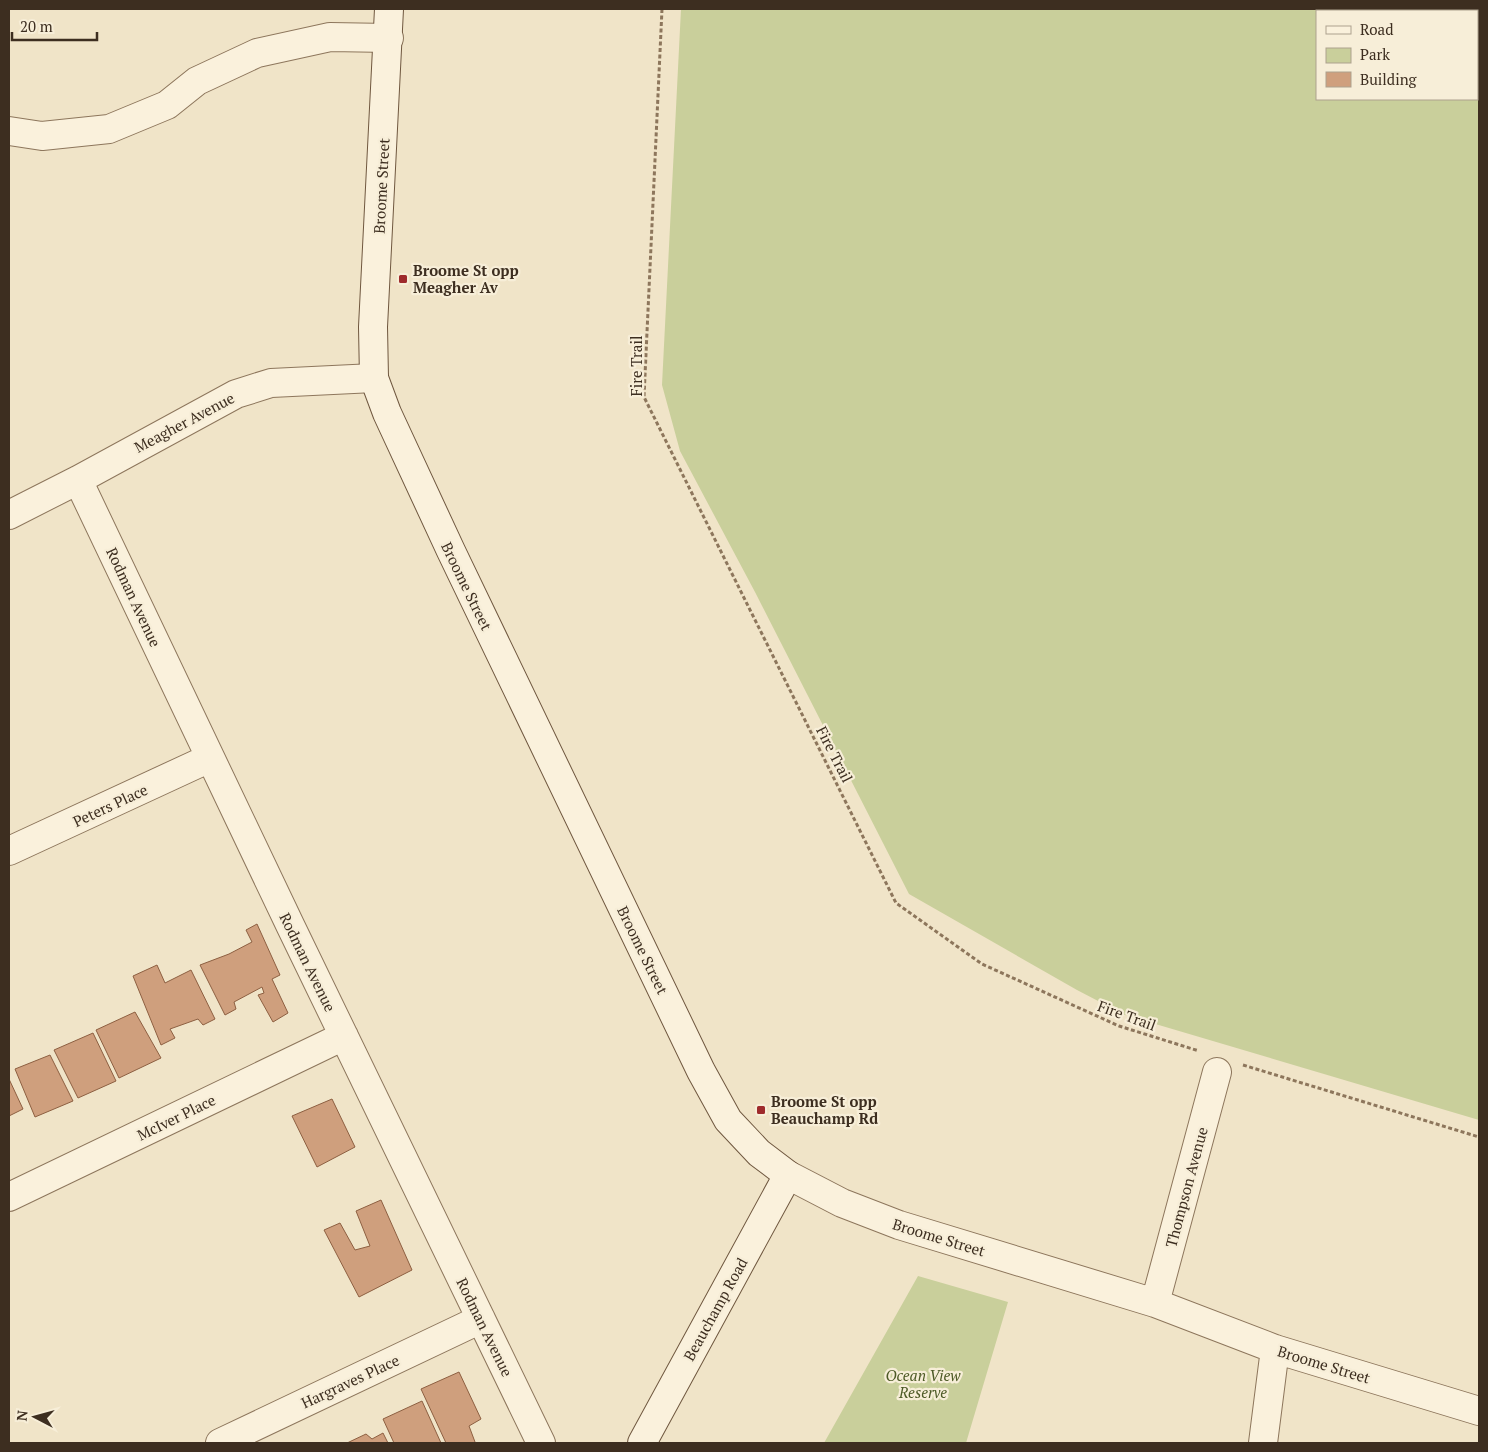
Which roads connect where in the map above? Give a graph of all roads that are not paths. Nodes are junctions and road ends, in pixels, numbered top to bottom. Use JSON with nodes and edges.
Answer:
{"nodes":[{"id":1,"x":389,"y":9,"type":"edge"},
{"id":2,"x":389,"y":38,"type":"junction"},
{"id":3,"x":9,"y":131,"type":"edge"},
{"id":4,"x":374,"y":378,"type":"junction"},
{"id":5,"x":78,"y":480,"type":"junction"},
{"id":6,"x":9,"y":515,"type":"edge"},
{"id":7,"x":210,"y":758,"type":"junction"},
{"id":8,"x":9,"y":851,"type":"edge"},
{"id":9,"x":344,"y":1036,"type":"junction"},
{"id":10,"x":1219,"y":1062,"type":"road end"},
{"id":11,"x":788,"y":1175,"type":"junction"},
{"id":12,"x":9,"y":1197,"type":"edge"},
{"id":13,"x":1155,"y":1303,"type":"junction"},
{"id":14,"x":481,"y":1319,"type":"junction"},
{"id":15,"x":1275,"y":1349,"type":"junction"},
{"id":16,"x":1479,"y":1411,"type":"edge"},
{"id":17,"x":220,"y":1443,"type":"edge"},
{"id":18,"x":541,"y":1443,"type":"edge"},
{"id":19,"x":642,"y":1443,"type":"edge"},
{"id":20,"x":1263,"y":1443,"type":"edge"}],
"edges":[{"from":1,"to":2,"type":"street","name":"Broome Street"},
{"from":2,"to":3,"type":"street"},
{"from":2,"to":4,"type":"street","name":"Broome Street"},
{"from":4,"to":5,"type":"street","name":"Meagher Avenue"},
{"from":4,"to":11,"type":"street","name":"Broome Street"},
{"from":5,"to":6,"type":"street","name":"Meagher Avenue"},
{"from":5,"to":7,"type":"street","name":"Rodman Avenue"},
{"from":7,"to":8,"type":"street","name":"Peters Place"},
{"from":7,"to":9,"type":"street","name":"Rodman Avenue"},
{"from":9,"to":12,"type":"street","name":"McIver Place"},
{"from":9,"to":14,"type":"street","name":"Rodman Avenue"},
{"from":10,"to":13,"type":"street","name":"Thompson Avenue"},
{"from":11,"to":13,"type":"street","name":"Broome Street"},
{"from":11,"to":19,"type":"street","name":"Beauchamp Road"},
{"from":13,"to":15,"type":"street","name":"Broome Street"},
{"from":14,"to":17,"type":"street","name":"Hargraves Place"},
{"from":14,"to":18,"type":"street","name":"Rodman Avenue"},
{"from":15,"to":16,"type":"street","name":"Broome Street"},
{"from":15,"to":20,"type":"street"}]}
